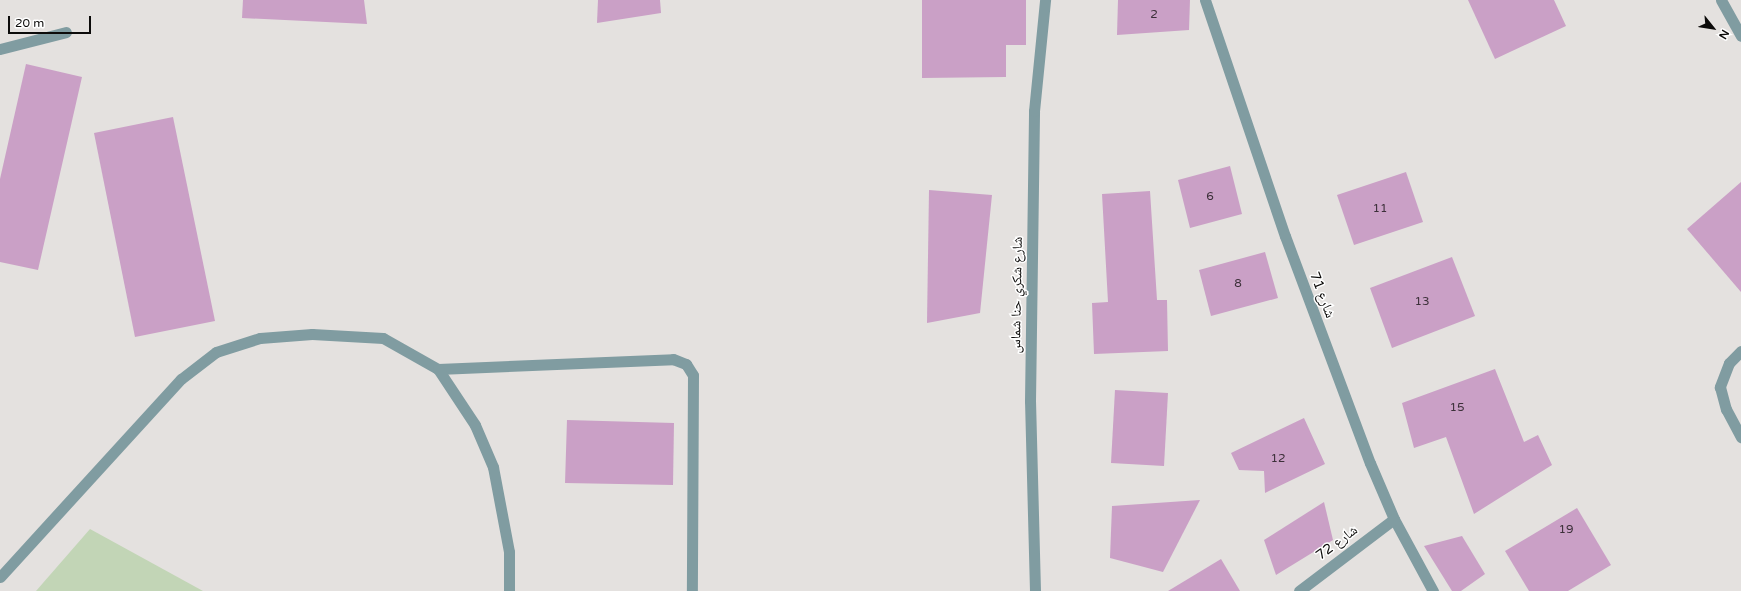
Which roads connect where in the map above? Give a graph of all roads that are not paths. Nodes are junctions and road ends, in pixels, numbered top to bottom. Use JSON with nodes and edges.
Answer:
{"nodes":[{"id":1,"x":1045,"y":0,"type":"edge"},
{"id":2,"x":1205,"y":0,"type":"edge"},
{"id":3,"x":1721,"y":0,"type":"edge"},
{"id":4,"x":66,"y":32,"type":"dead end"},
{"id":5,"x":1741,"y":36,"type":"edge"},
{"id":6,"x":0,"y":49,"type":"edge"},
{"id":7,"x":1741,"y":351,"type":"edge"},
{"id":8,"x":438,"y":369,"type":"junction"},
{"id":9,"x":1741,"y":437,"type":"edge"},
{"id":10,"x":1394,"y":519,"type":"junction"},
{"id":11,"x":0,"y":577,"type":"edge"},
{"id":12,"x":509,"y":591,"type":"edge"},
{"id":13,"x":692,"y":591,"type":"edge"},
{"id":14,"x":1035,"y":591,"type":"edge"},
{"id":15,"x":1299,"y":591,"type":"edge"},
{"id":16,"x":1433,"y":591,"type":"edge"}],
"edges":[{"from":1,"to":14,"type":"street","name":"شارع شكري حنا شماس"},
{"from":2,"to":10,"type":"street","name":"شارع 71"},
{"from":3,"to":5,"type":"street"},
{"from":4,"to":6,"type":"street"},
{"from":7,"to":9,"type":"street"},
{"from":8,"to":11,"type":"street"},
{"from":8,"to":12,"type":"street"},
{"from":8,"to":13,"type":"street"},
{"from":10,"to":15,"type":"street","name":"شارع 72"},
{"from":10,"to":16,"type":"street","name":"شارع 71"}]}
